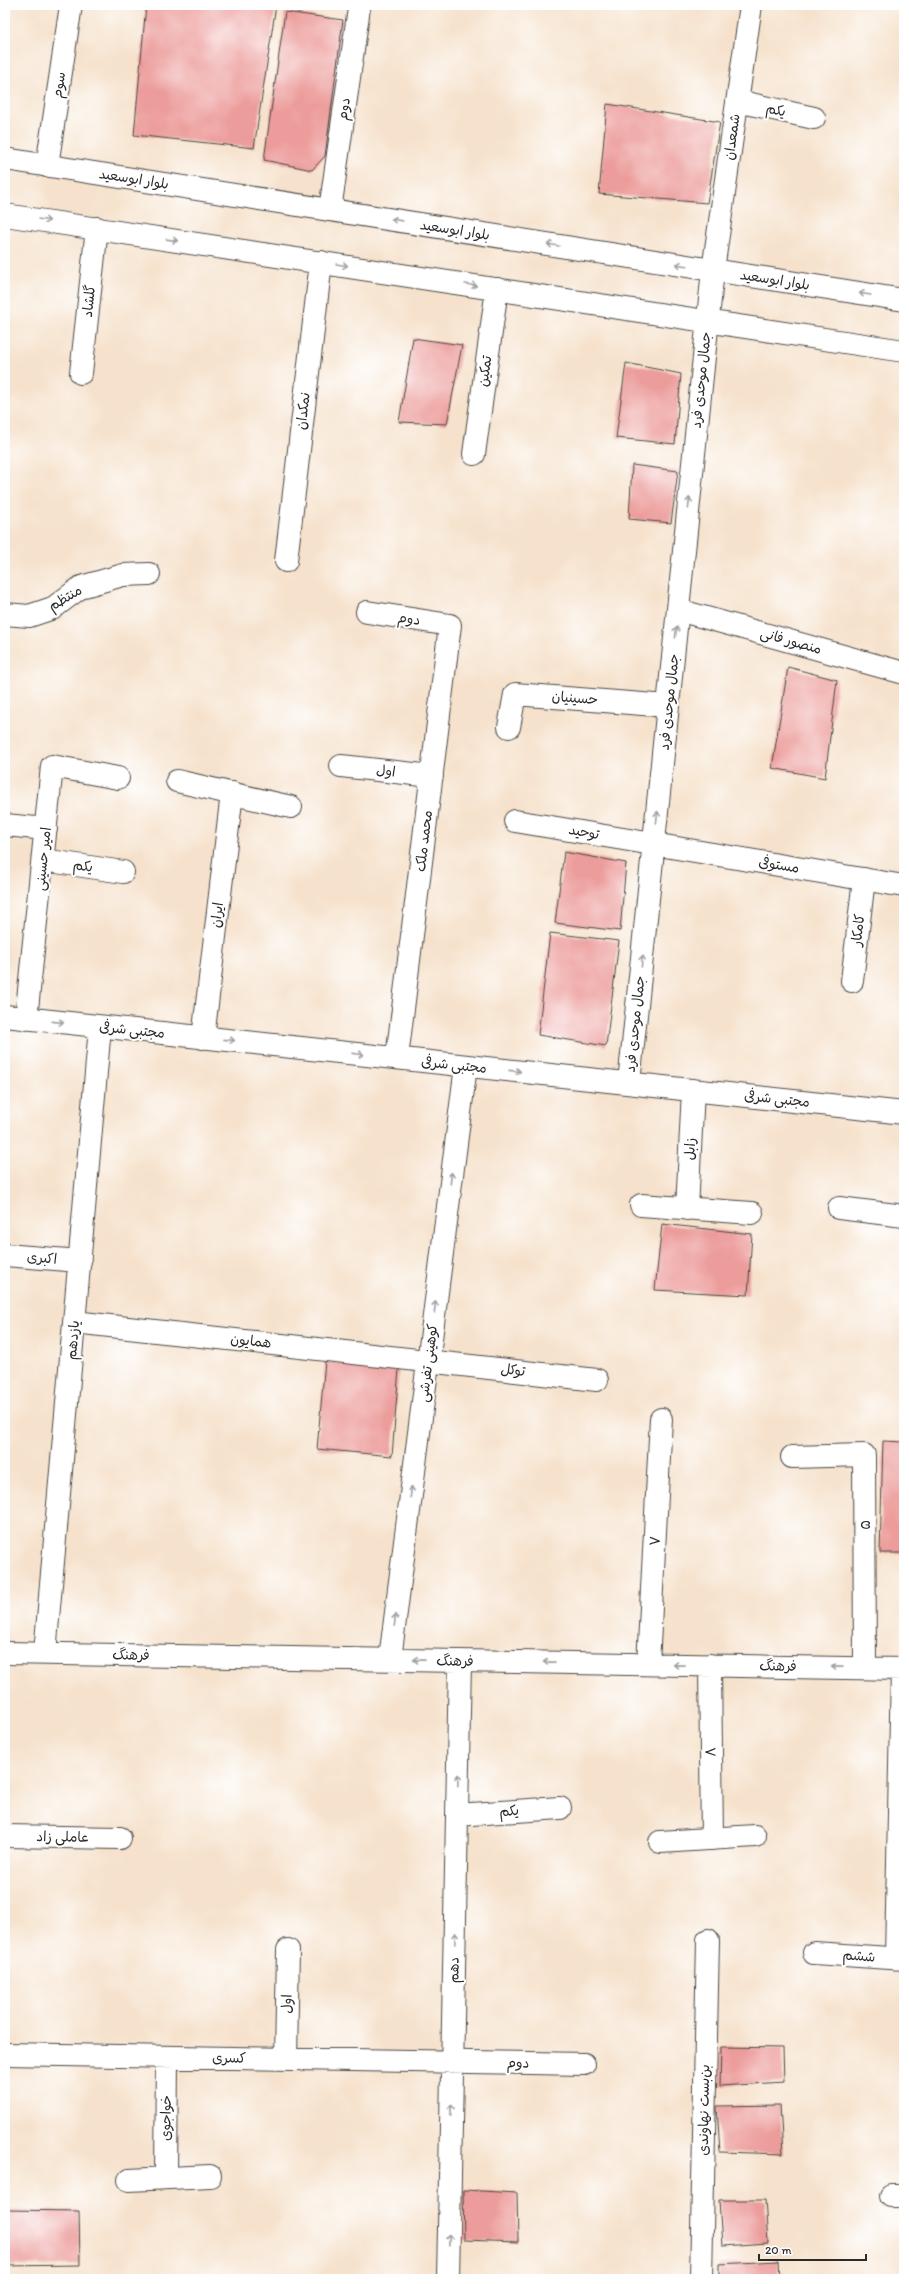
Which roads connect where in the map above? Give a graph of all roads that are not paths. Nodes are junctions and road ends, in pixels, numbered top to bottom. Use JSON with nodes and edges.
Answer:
{"nodes":[{"id":1,"x":70,"y":5,"type":"edge"},
{"id":2,"x":751,"y":5,"type":"edge"},
{"id":3,"x":359,"y":8,"type":"dead end"},
{"id":4,"x":737,"y":102,"type":"junction"},
{"id":5,"x":814,"y":118,"type":"dead end"},
{"id":6,"x":5,"y":159,"type":"edge"},
{"id":7,"x":47,"y":166,"type":"junction"},
{"id":8,"x":330,"y":210,"type":"junction"},
{"id":9,"x":5,"y":215,"type":"edge"},
{"id":10,"x":97,"y":228,"type":"junction"},
{"id":11,"x":321,"y":262,"type":"junction"},
{"id":12,"x":713,"y":270,"type":"junction"},
{"id":13,"x":497,"y":289,"type":"junction"},
{"id":14,"x":904,"y":300,"type":"edge"},
{"id":15,"x":707,"y":321,"type":"junction"},
{"id":16,"x":904,"y":351,"type":"edge"},
{"id":17,"x":81,"y":373,"type":"dead end"},
{"id":18,"x":474,"y":454,"type":"dead end"},
{"id":19,"x":286,"y":561,"type":"dead end"},
{"id":20,"x":149,"y":574,"type":"dead end"},
{"id":21,"x":678,"y":610,"type":"junction"},
{"id":22,"x":367,"y":612,"type":"dead end"},
{"id":23,"x":5,"y":614,"type":"edge"},
{"id":24,"x":450,"y":625,"type":"joint"},
{"id":25,"x":904,"y":673,"type":"edge"},
{"id":26,"x":668,"y":706,"type":"junction"},
{"id":27,"x":509,"y":727,"type":"dead end"},
{"id":28,"x":341,"y":766,"type":"dead end"},
{"id":29,"x":432,"y":776,"type":"junction"},
{"id":30,"x":118,"y":778,"type":"dead end"},
{"id":31,"x":177,"y":781,"type":"dead end"},
{"id":32,"x":232,"y":793,"type":"junction"},
{"id":33,"x":292,"y":807,"type":"dead end"},
{"id":34,"x":515,"y":821,"type":"dead end"},
{"id":35,"x":5,"y":825,"type":"edge"},
{"id":36,"x":46,"y":829,"type":"junction"},
{"id":37,"x":654,"y":844,"type":"junction"},
{"id":38,"x":43,"y":860,"type":"junction"},
{"id":39,"x":123,"y":872,"type":"dead end"},
{"id":40,"x":864,"y":879,"type":"junction"},
{"id":41,"x":904,"y":886,"type":"edge"},
{"id":42,"x":852,"y":981,"type":"dead end"},
{"id":43,"x":5,"y":1016,"type":"edge"},
{"id":44,"x":26,"y":1019,"type":"junction"},
{"id":45,"x":100,"y":1027,"type":"junction"},
{"id":46,"x":203,"y":1038,"type":"junction"},
{"id":47,"x":397,"y":1058,"type":"junction"},
{"id":48,"x":466,"y":1066,"type":"junction"},
{"id":49,"x":629,"y":1083,"type":"junction"},
{"id":50,"x":693,"y":1090,"type":"junction"},
{"id":51,"x":904,"y":1113,"type":"edge"},
{"id":52,"x":641,"y":1205,"type":"dead end"},
{"id":53,"x":839,"y":1208,"type":"dead end"},
{"id":54,"x":687,"y":1209,"type":"junction"},
{"id":55,"x":752,"y":1214,"type":"dead end"},
{"id":56,"x":904,"y":1216,"type":"edge"},
{"id":57,"x":5,"y":1255,"type":"edge"},
{"id":58,"x":80,"y":1261,"type":"junction"},
{"id":59,"x":74,"y":1322,"type":"junction"},
{"id":60,"x":428,"y":1360,"type":"junction"},
{"id":61,"x":597,"y":1380,"type":"dead end"},
{"id":62,"x":662,"y":1419,"type":"dead end"},
{"id":63,"x":792,"y":1456,"type":"dead end"},
{"id":64,"x":5,"y":1653,"type":"edge"},
{"id":65,"x":46,"y":1653,"type":"junction"},
{"id":66,"x":390,"y":1659,"type":"junction"},
{"id":67,"x":460,"y":1661,"type":"junction"},
{"id":68,"x":648,"y":1664,"type":"junction"},
{"id":69,"x":710,"y":1665,"type":"junction"},
{"id":70,"x":865,"y":1668,"type":"junction"},
{"id":71,"x":903,"y":1669,"type":"edge"},
{"id":72,"x":560,"y":1808,"type":"dead end"},
{"id":73,"x":457,"y":1814,"type":"junction"},
{"id":74,"x":5,"y":1836,"type":"edge"},
{"id":75,"x":755,"y":1836,"type":"dead end"},
{"id":76,"x":120,"y":1838,"type":"dead end"},
{"id":77,"x":712,"y":1839,"type":"junction"},
{"id":78,"x":660,"y":1842,"type":"dead end"},
{"id":79,"x":708,"y":1940,"type":"dead end"},
{"id":80,"x":288,"y":1950,"type":"dead end"},
{"id":81,"x":814,"y":1953,"type":"dead end"},
{"id":82,"x":900,"y":1958,"type":"edge"},
{"id":83,"x":5,"y":2054,"type":"edge"},
{"id":84,"x":167,"y":2057,"type":"junction"},
{"id":85,"x":286,"y":2058,"type":"junction"},
{"id":86,"x":452,"y":2062,"type":"junction"},
{"id":87,"x":584,"y":2064,"type":"dead end"},
{"id":88,"x":210,"y":2176,"type":"dead end"},
{"id":89,"x":166,"y":2178,"type":"junction"},
{"id":90,"x":129,"y":2180,"type":"dead end"},
{"id":91,"x":448,"y":2279,"type":"edge"},
{"id":92,"x":701,"y":2279,"type":"edge"}],
"edges":[{"from":1,"to":7,"type":"street","name":"سوم"},
{"from":2,"to":4,"type":"street","name":"شمعدان"},
{"from":3,"to":8,"type":"street","name":"دوم"},
{"from":4,"to":5,"type":"street","name":"یکم"},
{"from":4,"to":12,"type":"street","name":"شمعدان"},
{"from":6,"to":7,"type":"street","name":"بلوار ابوسعید"},
{"from":7,"to":8,"type":"street","name":"بلوار ابوسعید"},
{"from":12,"to":8,"type":"street","name":"بلوار ابوسعید","one_way":true},
{"from":9,"to":10,"type":"street","one_way":true},
{"from":10,"to":11,"type":"street","one_way":true},
{"from":10,"to":17,"type":"street","name":"گلشاد"},
{"from":11,"to":13,"type":"street","one_way":true},
{"from":11,"to":19,"type":"street","name":"نمکدان"},
{"from":14,"to":12,"type":"street","name":"بلوار ابوسعید","one_way":true},
{"from":12,"to":15,"type":"street","name":"شمعدان"},
{"from":13,"to":15,"type":"street"},
{"from":13,"to":18,"type":"street","name":"تمکین"},
{"from":15,"to":16,"type":"street"},
{"from":21,"to":15,"type":"street","name":"جمال موحدی فرد","one_way":true},
{"from":20,"to":23,"type":"street","name":"منتظم"},
{"from":21,"to":25,"type":"street","name":"منصور فانی"},
{"from":26,"to":21,"type":"street","name":"جمال موحدی فرد","one_way":true},
{"from":22,"to":24,"type":"street","name":"دوم"},
{"from":24,"to":29,"type":"street","name":"محمد ملک"},
{"from":26,"to":27,"type":"street","name":"حسینیان"},
{"from":37,"to":26,"type":"street","name":"جمال موحدی فرد","one_way":true},
{"from":28,"to":29,"type":"street","name":"اول"},
{"from":29,"to":47,"type":"street","name":"محمد ملک"},
{"from":30,"to":36,"type":"street","name":"امیر حسینی"},
{"from":31,"to":32,"type":"street"},
{"from":32,"to":33,"type":"street"},
{"from":32,"to":46,"type":"street","name":"ایران"},
{"from":34,"to":37,"type":"street","name":"توحید"},
{"from":35,"to":36,"type":"street"},
{"from":36,"to":38,"type":"street","name":"امیر حسینی"},
{"from":37,"to":40,"type":"street","name":"مستوفی"},
{"from":49,"to":37,"type":"street","name":"جمال موحدی فرد","one_way":true},
{"from":38,"to":39,"type":"street","name":"یکم"},
{"from":38,"to":44,"type":"street","name":"امیر حسینی"},
{"from":40,"to":41,"type":"street","name":"مستوفی"},
{"from":40,"to":42,"type":"street","name":"کامکار"},
{"from":43,"to":44,"type":"street","name":"مجتبی شرفی"},
{"from":44,"to":45,"type":"street","name":"مجتبی شرفی","one_way":true},
{"from":45,"to":46,"type":"street","name":"مجتبی شرفی"},
{"from":45,"to":58,"type":"street","name":"یازدهم"},
{"from":46,"to":47,"type":"street","name":"مجتبی شرفی","one_way":true},
{"from":47,"to":48,"type":"street","name":"مجتبی شرفی"},
{"from":48,"to":49,"type":"street","name":"مجتبی شرفی","one_way":true},
{"from":60,"to":48,"type":"street","name":"کوهینی تفرشی","one_way":true},
{"from":49,"to":50,"type":"street","name":"مجتبی شرفی"},
{"from":50,"to":51,"type":"street","name":"مجتبی شرفی"},
{"from":50,"to":54,"type":"street","name":"زابل"},
{"from":52,"to":54,"type":"street"},
{"from":53,"to":56,"type":"street"},
{"from":54,"to":55,"type":"street"},
{"from":57,"to":58,"type":"street","name":"اکبری"},
{"from":58,"to":59,"type":"street","name":"یازدهم"},
{"from":59,"to":60,"type":"street","name":"همایون"},
{"from":59,"to":65,"type":"street","name":"یازدهم"},
{"from":60,"to":61,"type":"street","name":"توکل"},
{"from":66,"to":60,"type":"street","name":"کوهینی تفرشی","one_way":true},
{"from":62,"to":68,"type":"street","name":"۷"},
{"from":63,"to":70,"type":"street","name":"۵"},
{"from":64,"to":65,"type":"street","name":"فرهنگ"},
{"from":65,"to":66,"type":"street","name":"فرهنگ"},
{"from":67,"to":66,"type":"street","name":"فرهنگ","one_way":true},
{"from":68,"to":67,"type":"street","name":"فرهنگ","one_way":true},
{"from":73,"to":67,"type":"street","name":"دهم","one_way":true},
{"from":69,"to":68,"type":"street","name":"فرهنگ","one_way":true},
{"from":70,"to":69,"type":"street","name":"فرهنگ","one_way":true},
{"from":69,"to":77,"type":"street","name":"۸"},
{"from":70,"to":71,"type":"street","name":"فرهنگ"},
{"from":71,"to":82,"type":"street"},
{"from":72,"to":73,"type":"street","name":"یکم"},
{"from":86,"to":73,"type":"street","name":"دهم","one_way":true},
{"from":74,"to":76,"type":"street","name":"عاملی زاد"},
{"from":75,"to":77,"type":"street"},
{"from":77,"to":78,"type":"street"},
{"from":79,"to":92,"type":"street","name":"بن‌بست نهاوندی"},
{"from":80,"to":85,"type":"street","name":"اول"},
{"from":81,"to":82,"type":"street","name":"ششم"},
{"from":83,"to":84,"type":"street","name":"کسری"},
{"from":84,"to":85,"type":"street","name":"کسری"},
{"from":84,"to":89,"type":"street","name":"خواجوی"},
{"from":85,"to":86,"type":"street","name":"کسری"},
{"from":86,"to":87,"type":"street","name":"دوم"},
{"from":91,"to":86,"type":"street","name":"دهم","one_way":true},
{"from":88,"to":89,"type":"street"},
{"from":89,"to":90,"type":"street"}]}
